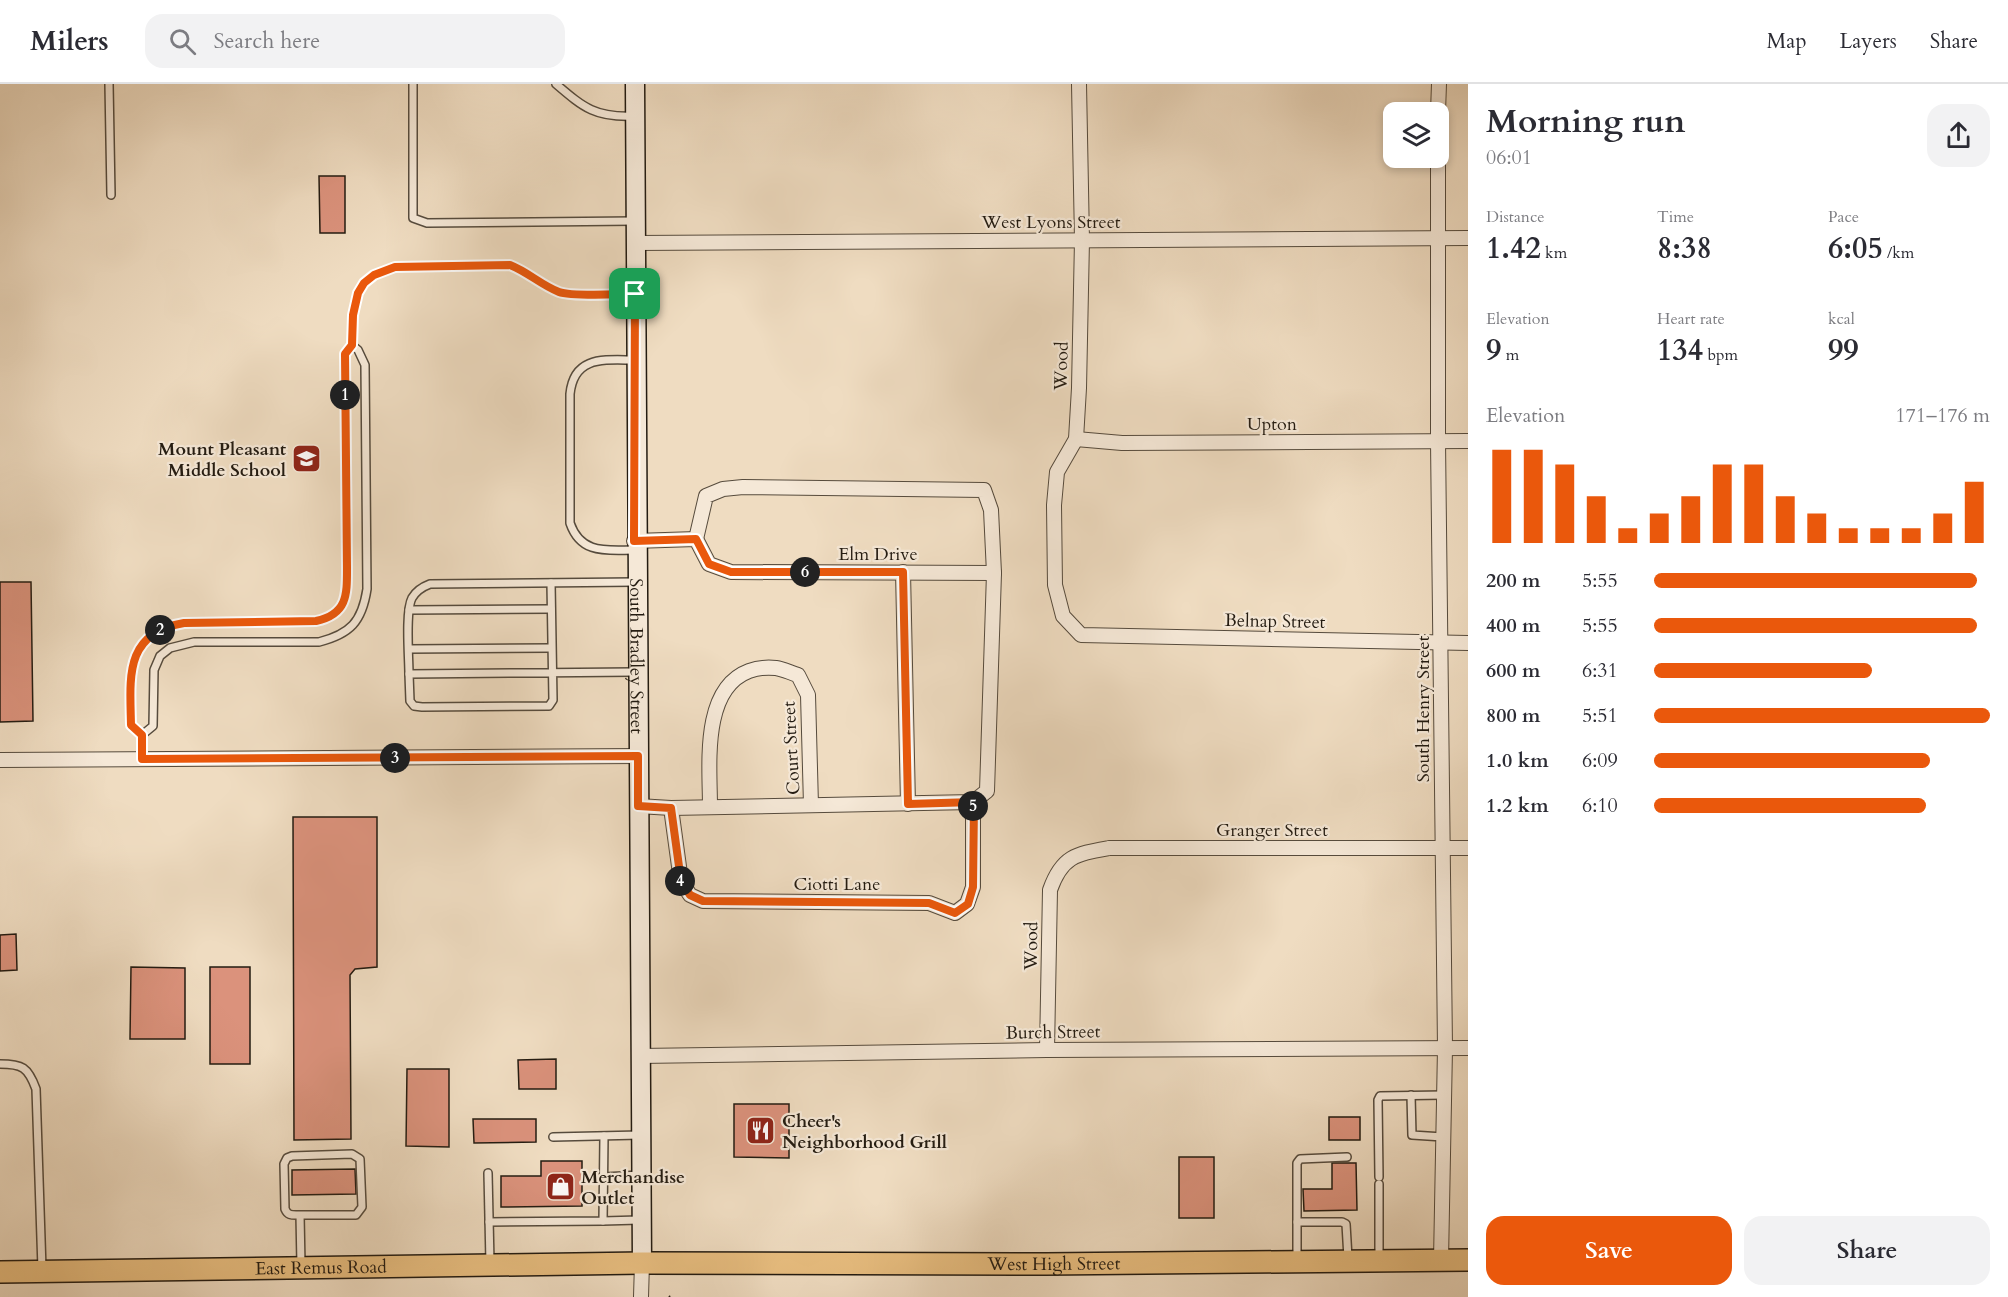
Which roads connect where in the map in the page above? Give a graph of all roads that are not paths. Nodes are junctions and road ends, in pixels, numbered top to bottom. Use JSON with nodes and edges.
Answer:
{"nodes":[{"id":1,"x":109,"y":84,"type":"edge"},
{"id":2,"x":413,"y":84,"type":"edge"},
{"id":3,"x":556,"y":84,"type":"edge"},
{"id":4,"x":634,"y":84,"type":"edge"},
{"id":5,"x":1079,"y":84,"type":"edge"},
{"id":6,"x":1439,"y":84,"type":"edge"},
{"id":7,"x":1438,"y":102,"type":"edge"},
{"id":8,"x":634,"y":116,"type":"junction"},
{"id":9,"x":1438,"y":168,"type":"edge"},
{"id":10,"x":111,"y":195,"type":"dead end"},
{"id":11,"x":634,"y":221,"type":"junction"},
{"id":12,"x":1468,"y":238,"type":"edge"},
{"id":13,"x":1437,"y":239,"type":"junction"},
{"id":14,"x":1082,"y":240,"type":"junction"},
{"id":15,"x":634,"y":243,"type":"junction"},
{"id":16,"x":635,"y":294,"type":"junction"},
{"id":17,"x":352,"y":345,"type":"junction"},
{"id":18,"x":635,"y":360,"type":"junction"},
{"id":19,"x":1076,"y":439,"type":"junction"},
{"id":20,"x":1438,"y":441,"type":"junction"},
{"id":21,"x":1468,"y":441,"type":"edge"},
{"id":22,"x":696,"y":539,"type":"junction"},
{"id":23,"x":634,"y":546,"type":"junction"},
{"id":24,"x":903,"y":572,"type":"junction"},
{"id":25,"x":994,"y":573,"type":"junction"},
{"id":26,"x":635,"y":582,"type":"junction"},
{"id":27,"x":551,"y":583,"type":"junction"},
{"id":28,"x":551,"y":609,"type":"junction"},
{"id":29,"x":409,"y":610,"type":"junction"},
{"id":30,"x":1081,"y":635,"type":"joint"},
{"id":31,"x":1441,"y":643,"type":"junction"},
{"id":32,"x":1468,"y":643,"type":"edge"},
{"id":33,"x":551,"y":648,"type":"junction"},
{"id":34,"x":409,"y":649,"type":"junction"},
{"id":35,"x":637,"y":672,"type":"junction"},
{"id":36,"x":553,"y":673,"type":"junction"},
{"id":37,"x":410,"y":675,"type":"junction"},
{"id":38,"x":142,"y":735,"type":"junction"},
{"id":39,"x":638,"y":756,"type":"junction"},
{"id":40,"x":142,"y":759,"type":"junction"},
{"id":41,"x":0,"y":760,"type":"edge"},
{"id":42,"x":974,"y":802,"type":"junction"},
{"id":43,"x":908,"y":804,"type":"junction"},
{"id":44,"x":811,"y":805,"type":"junction"},
{"id":45,"x":638,"y":806,"type":"junction"},
{"id":46,"x":710,"y":807,"type":"junction"},
{"id":47,"x":671,"y":808,"type":"junction"},
{"id":48,"x":1441,"y":848,"type":"junction"},
{"id":49,"x":1468,"y":848,"type":"edge"},
{"id":50,"x":1077,"y":854,"type":"joint"},
{"id":51,"x":1445,"y":1048,"type":"junction"},
{"id":52,"x":1468,"y":1048,"type":"edge"},
{"id":53,"x":1047,"y":1050,"type":"junction"},
{"id":54,"x":639,"y":1056,"type":"junction"},
{"id":55,"x":0,"y":1064,"type":"edge"},
{"id":56,"x":1411,"y":1095,"type":"junction"},
{"id":57,"x":1444,"y":1095,"type":"junction"},
{"id":58,"x":604,"y":1136,"type":"junction"},
{"id":59,"x":640,"y":1136,"type":"junction"},
{"id":60,"x":553,"y":1137,"type":"dead end"},
{"id":61,"x":1443,"y":1137,"type":"junction"},
{"id":62,"x":1347,"y":1156,"type":"dead end"},
{"id":63,"x":488,"y":1173,"type":"dead end"},
{"id":64,"x":640,"y":1175,"type":"junction"},
{"id":65,"x":604,"y":1177,"type":"junction"},
{"id":66,"x":300,"y":1215,"type":"junction"},
{"id":67,"x":641,"y":1220,"type":"junction"},
{"id":68,"x":603,"y":1221,"type":"junction"},
{"id":69,"x":489,"y":1222,"type":"junction"},
{"id":70,"x":1297,"y":1222,"type":"junction"},
{"id":71,"x":1379,"y":1260,"type":"junction"},
{"id":72,"x":1441,"y":1260,"type":"junction"},
{"id":73,"x":1468,"y":1260,"type":"edge"},
{"id":74,"x":1297,"y":1261,"type":"junction"},
{"id":75,"x":1348,"y":1261,"type":"junction"},
{"id":76,"x":642,"y":1263,"type":"junction"},
{"id":77,"x":490,"y":1265,"type":"junction"},
{"id":78,"x":301,"y":1268,"type":"junction"},
{"id":79,"x":42,"y":1271,"type":"junction"},
{"id":80,"x":0,"y":1272,"type":"edge"},
{"id":81,"x":641,"y":1297,"type":"edge"}],
"edges":[{"from":1,"to":10,"type":"lane"},
{"from":2,"to":11,"type":"lane"},
{"from":3,"to":8,"type":"lane"},
{"from":4,"to":8,"type":"street","name":"South Bradley Street"},
{"from":5,"to":14,"type":"street","name":"Wood"},
{"from":6,"to":7,"type":"street"},
{"from":8,"to":11,"type":"street","name":"South Bradley Street"},
{"from":9,"to":13,"type":"street","name":"South Henry Street"},
{"from":11,"to":15,"type":"street","name":"South Bradley Street"},
{"from":12,"to":13,"type":"street","name":"West Lyons Street"},
{"from":13,"to":14,"type":"street","name":"West Lyons Street"},
{"from":13,"to":20,"type":"street","name":"South Henry Street"},
{"from":14,"to":15,"type":"street","name":"West Lyons Street"},
{"from":14,"to":19,"type":"street","name":"Wood"},
{"from":15,"to":16,"type":"street","name":"South Bradley Street"},
{"from":16,"to":17,"type":"lane"},
{"from":16,"to":18,"type":"street","name":"South Bradley Street"},
{"from":17,"to":38,"type":"lane"},
{"from":17,"to":38,"type":"lane"},
{"from":18,"to":23,"type":"street","name":"South Bradley Street"},
{"from":18,"to":23,"type":"lane"},
{"from":19,"to":20,"type":"street","name":"Upton"},
{"from":19,"to":30,"type":"street","name":"Wood"},
{"from":20,"to":21,"type":"street","name":"Upton"},
{"from":20,"to":31,"type":"street","name":"South Henry Street"},
{"from":22,"to":23,"type":"street"},
{"from":22,"to":24,"type":"street","name":"Elm Drive"},
{"from":22,"to":25,"type":"street"},
{"from":23,"to":26,"type":"street","name":"South Bradley Street"},
{"from":24,"to":25,"type":"street","name":"Elm Drive"},
{"from":24,"to":43,"type":"street"},
{"from":25,"to":42,"type":"street"},
{"from":26,"to":27,"type":"lane"},
{"from":26,"to":35,"type":"street","name":"South Bradley Street"},
{"from":27,"to":28,"type":"lane"},
{"from":27,"to":29,"type":"lane"},
{"from":28,"to":29,"type":"lane"},
{"from":28,"to":33,"type":"lane"},
{"from":29,"to":34,"type":"lane"},
{"from":30,"to":31,"type":"street","name":"Belnap Street"},
{"from":31,"to":32,"type":"street","name":"Belnap Street"},
{"from":31,"to":48,"type":"street","name":"South Henry Street"},
{"from":33,"to":34,"type":"lane"},
{"from":33,"to":36,"type":"lane"},
{"from":34,"to":37,"type":"lane"},
{"from":35,"to":36,"type":"lane"},
{"from":35,"to":39,"type":"street","name":"South Bradley Street"},
{"from":36,"to":37,"type":"lane"},
{"from":36,"to":37,"type":"lane"},
{"from":38,"to":40,"type":"lane"},
{"from":39,"to":40,"type":"street"},
{"from":39,"to":45,"type":"street","name":"South Bradley Street"},
{"from":40,"to":41,"type":"street"},
{"from":42,"to":43,"type":"street"},
{"from":42,"to":47,"type":"street","name":"Ciotti Lane"},
{"from":43,"to":44,"type":"street"},
{"from":44,"to":46,"type":"street"},
{"from":44,"to":46,"type":"street","name":"Court Street"},
{"from":45,"to":47,"type":"street"},
{"from":45,"to":54,"type":"street","name":"South Bradley Street"},
{"from":46,"to":47,"type":"street"},
{"from":48,"to":49,"type":"street","name":"Granger Street"},
{"from":48,"to":50,"type":"street","name":"Granger Street"},
{"from":48,"to":51,"type":"street","name":"South Henry Street"},
{"from":50,"to":53,"type":"street","name":"Wood"},
{"from":51,"to":52,"type":"street","name":"Burch Street"},
{"from":51,"to":53,"type":"street","name":"Burch Street"},
{"from":51,"to":57,"type":"street","name":"South Henry Street"},
{"from":53,"to":54,"type":"street","name":"Burch Street"},
{"from":54,"to":59,"type":"street","name":"South Bradley Street"},
{"from":55,"to":79,"type":"lane"},
{"from":56,"to":57,"type":"lane"},
{"from":56,"to":61,"type":"lane"},
{"from":56,"to":71,"type":"lane"},
{"from":57,"to":61,"type":"street","name":"South Henry Street"},
{"from":58,"to":59,"type":"lane"},
{"from":58,"to":60,"type":"lane"},
{"from":58,"to":65,"type":"lane"},
{"from":59,"to":64,"type":"street","name":"South Bradley Street"},
{"from":61,"to":72,"type":"street","name":"South Henry Street"},
{"from":62,"to":70,"type":"lane"},
{"from":63,"to":69,"type":"lane"},
{"from":64,"to":65,"type":"lane"},
{"from":64,"to":67,"type":"street","name":"South Bradley Street"},
{"from":65,"to":68,"type":"lane"},
{"from":66,"to":66,"type":"lane"},
{"from":66,"to":78,"type":"lane"},
{"from":67,"to":68,"type":"lane"},
{"from":67,"to":76,"type":"street","name":"South Bradley Street"},
{"from":68,"to":69,"type":"lane"},
{"from":69,"to":77,"type":"lane"},
{"from":70,"to":74,"type":"lane"},
{"from":70,"to":75,"type":"lane"},
{"from":71,"to":72,"type":"main road","name":"West High Street"},
{"from":71,"to":75,"type":"main road","name":"West High Street"},
{"from":72,"to":73,"type":"main road","name":"West High Street"},
{"from":74,"to":75,"type":"main road","name":"West High Street"},
{"from":74,"to":76,"type":"main road","name":"West High Street"},
{"from":76,"to":77,"type":"main road","name":"East Remus Road"},
{"from":76,"to":81,"type":"street"},
{"from":77,"to":78,"type":"main road","name":"East Remus Road"},
{"from":78,"to":79,"type":"main road","name":"East Remus Road"},
{"from":79,"to":80,"type":"main road","name":"East Remus Road"}]}
